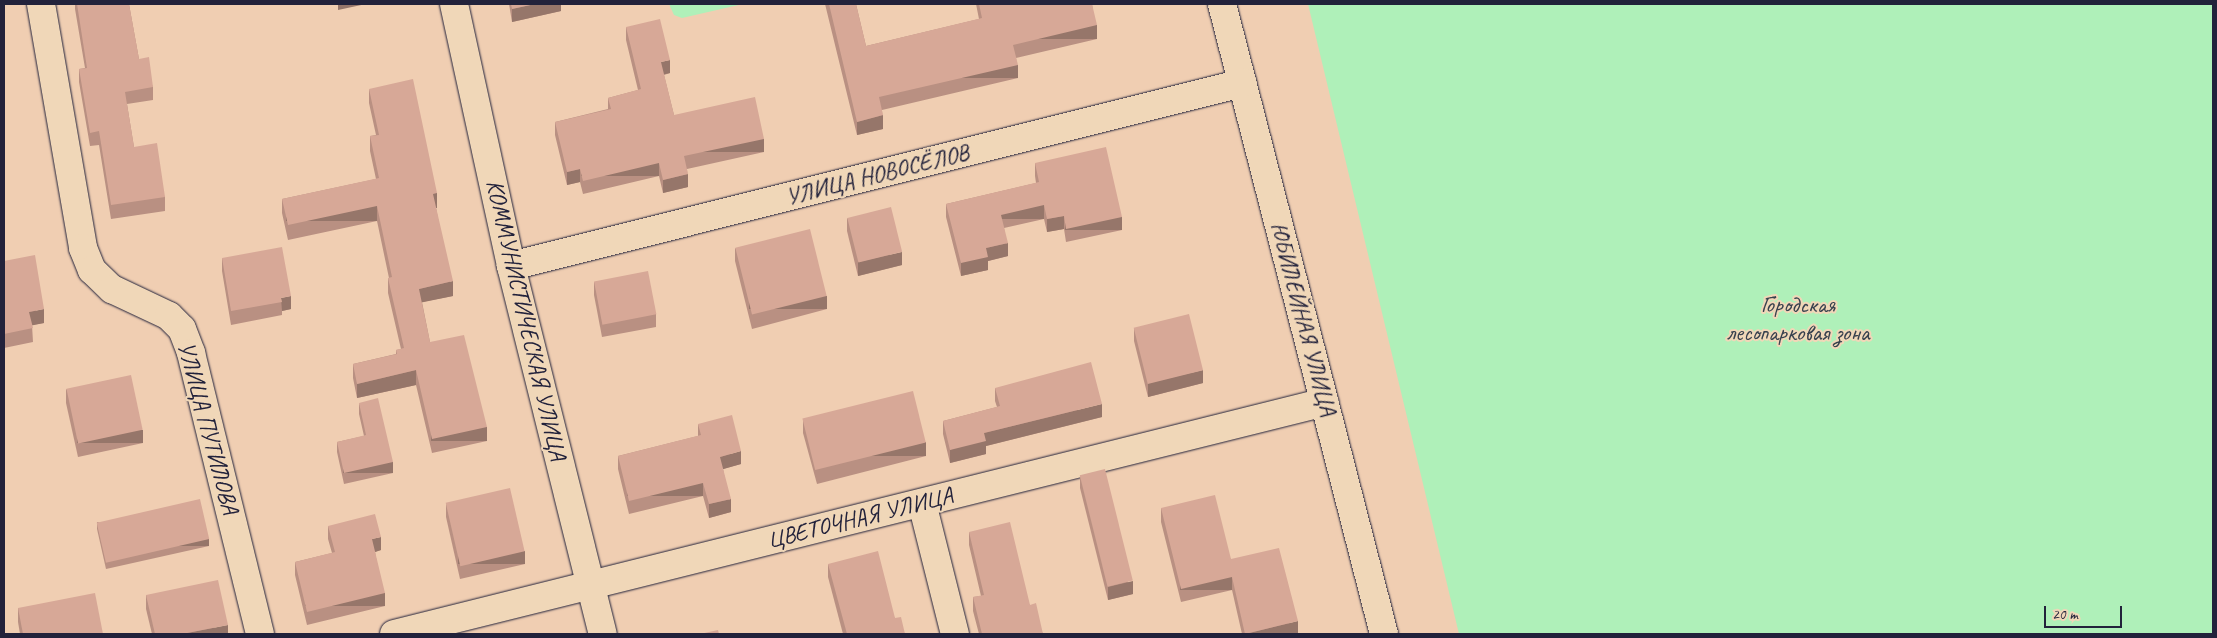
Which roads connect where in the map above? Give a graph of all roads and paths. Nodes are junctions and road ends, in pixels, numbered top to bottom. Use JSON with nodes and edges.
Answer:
{"nodes":[{"id":1,"x":41,"y":4,"type":"edge"},
{"id":2,"x":454,"y":4,"type":"edge"},
{"id":3,"x":1222,"y":4,"type":"edge"},
{"id":4,"x":1242,"y":83,"type":"junction"},
{"id":5,"x":511,"y":266,"type":"junction"},
{"id":6,"x":1325,"y":402,"type":"junction"},
{"id":7,"x":922,"y":503,"type":"junction"},
{"id":8,"x":591,"y":585,"type":"junction"},
{"id":9,"x":260,"y":634,"type":"edge"},
{"id":10,"x":394,"y":634,"type":"edge"},
{"id":11,"x":603,"y":634,"type":"edge"},
{"id":12,"x":955,"y":634,"type":"edge"},
{"id":13,"x":1384,"y":634,"type":"edge"}],
"edges":[{"from":1,"to":9,"type":"street","name":"УЛИЦА ПУТИЛОВА"},
{"from":2,"to":5,"type":"street","name":"КОММУНИСТИЧЕСКАЯ УЛИЦА"},
{"from":3,"to":4,"type":"street","name":"ЮБИЛЕЙНАЯ УЛИЦА"},
{"from":4,"to":5,"type":"street","name":"УЛИЦА НОВОСЁЛОВ"},
{"from":4,"to":6,"type":"street","name":"ЮБИЛЕЙНАЯ УЛИЦА"},
{"from":5,"to":8,"type":"street","name":"КОММУНИСТИЧЕСКАЯ УЛИЦА"},
{"from":6,"to":7,"type":"street","name":"ЦВЕТОЧНАЯ УЛИЦА"},
{"from":6,"to":13,"type":"street","name":"ЮБИЛЕЙНАЯ УЛИЦА"},
{"from":7,"to":8,"type":"street","name":"ЦВЕТОЧНАЯ УЛИЦА"},
{"from":7,"to":12,"type":"street"},
{"from":8,"to":10,"type":"street","name":"ЦВЕТОЧНАЯ УЛИЦА"},
{"from":8,"to":11,"type":"street","name":"КОММУНИСТИЧЕСКАЯ УЛИЦА"}]}
